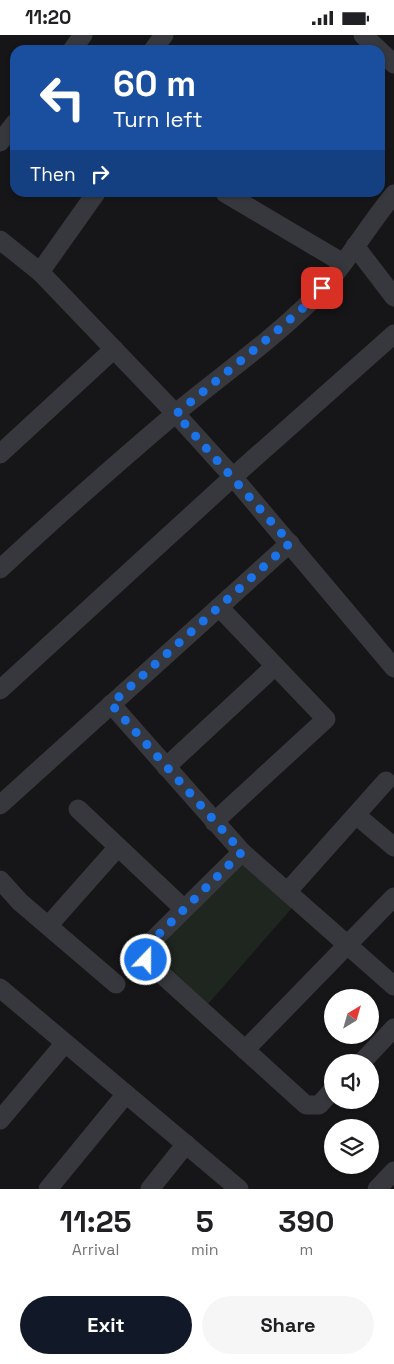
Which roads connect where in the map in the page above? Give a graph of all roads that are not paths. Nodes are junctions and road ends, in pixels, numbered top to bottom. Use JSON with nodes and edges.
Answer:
{"nodes":[{"id":1,"x":363,"y":35,"type":"edge"},
{"id":2,"x":374,"y":45,"type":"edge"},
{"id":3,"x":385,"y":55,"type":"edge"},
{"id":4,"x":394,"y":64,"type":"edge"},
{"id":5,"x":10,"y":129,"type":"edge"},
{"id":6,"x":0,"y":142,"type":"edge"},
{"id":7,"x":93,"y":197,"type":"edge"},
{"id":8,"x":232,"y":197,"type":"edge"},
{"id":9,"x":385,"y":197,"type":"edge"},
{"id":10,"x":0,"y":240,"type":"edge"},
{"id":11,"x":355,"y":246,"type":"junction"},
{"id":12,"x":343,"y":263,"type":"junction"},
{"id":13,"x":40,"y":272,"type":"junction"},
{"id":14,"x":394,"y":297,"type":"edge"},
{"id":15,"x":394,"y":334,"type":"edge"},
{"id":16,"x":114,"y":349,"type":"junction"},
{"id":17,"x":176,"y":414,"type":"junction"},
{"id":18,"x":0,"y":454,"type":"edge"},
{"id":19,"x":232,"y":477,"type":"junction"},
{"id":20,"x":290,"y":543,"type":"junction"},
{"id":21,"x":0,"y":569,"type":"edge"},
{"id":22,"x":218,"y":607,"type":"junction"},
{"id":23,"x":275,"y":665,"type":"junction"},
{"id":24,"x":394,"y":668,"type":"edge"},
{"id":25,"x":0,"y":691,"type":"edge"},
{"id":26,"x":111,"y":704,"type":"junction"},
{"id":27,"x":166,"y":767,"type":"junction"},
{"id":28,"x":386,"y":781,"type":"dead end"},
{"id":29,"x":0,"y":805,"type":"edge"},
{"id":30,"x":78,"y":809,"type":"dead end"},
{"id":31,"x":356,"y":815,"type":"junction"},
{"id":32,"x":214,"y":822,"type":"junction"},
{"id":33,"x":118,"y":847,"type":"junction"},
{"id":34,"x":394,"y":847,"type":"edge"},
{"id":35,"x":242,"y":852,"type":"junction"},
{"id":36,"x":0,"y":880,"type":"edge"},
{"id":37,"x":287,"y":892,"type":"junction"},
{"id":38,"x":394,"y":897,"type":"edge"},
{"id":39,"x":184,"y":909,"type":"junction"},
{"id":40,"x":48,"y":926,"type":"junction"},
{"id":41,"x":347,"y":945,"type":"junction"},
{"id":42,"x":116,"y":984,"type":"dead end"},
{"id":43,"x":394,"y":986,"type":"edge"},
{"id":44,"x":2,"y":994,"type":"edge"},
{"id":45,"x":394,"y":1028,"type":"edge"},
{"id":46,"x":65,"y":1043,"type":"junction"},
{"id":47,"x":245,"y":1049,"type":"junction"},
{"id":48,"x":369,"y":1054,"type":"edge"},
{"id":49,"x":126,"y":1093,"type":"junction"},
{"id":50,"x":324,"y":1100,"type":"edge"},
{"id":51,"x":0,"y":1121,"type":"edge"},
{"id":52,"x":186,"y":1144,"type":"junction"},
{"id":53,"x":394,"y":1171,"type":"edge"},
{"id":54,"x":48,"y":1189,"type":"edge"},
{"id":55,"x":150,"y":1189,"type":"edge"},
{"id":56,"x":239,"y":1189,"type":"edge"},
{"id":57,"x":377,"y":1189,"type":"edge"}],
"edges":[{"from":1,"to":2,"type":"street"},
{"from":3,"to":4,"type":"street"},
{"from":5,"to":6,"type":"street"},
{"from":7,"to":13,"type":"street"},
{"from":8,"to":12,"type":"street"},
{"from":9,"to":11,"type":"street"},
{"from":10,"to":13,"type":"street"},
{"from":11,"to":12,"type":"street"},
{"from":11,"to":14,"type":"street"},
{"from":12,"to":17,"type":"street"},
{"from":13,"to":16,"type":"street"},
{"from":15,"to":19,"type":"street"},
{"from":16,"to":17,"type":"street"},
{"from":16,"to":18,"type":"street"},
{"from":17,"to":19,"type":"street"},
{"from":17,"to":21,"type":"street"},
{"from":19,"to":20,"type":"street"},
{"from":19,"to":25,"type":"street"},
{"from":20,"to":22,"type":"street"},
{"from":20,"to":24,"type":"street"},
{"from":22,"to":23,"type":"street"},
{"from":22,"to":26,"type":"street"},
{"from":23,"to":27,"type":"street"},
{"from":23,"to":32,"type":"street"},
{"from":26,"to":27,"type":"street"},
{"from":26,"to":29,"type":"street"},
{"from":27,"to":32,"type":"street"},
{"from":28,"to":31,"type":"street"},
{"from":30,"to":33,"type":"street"},
{"from":31,"to":34,"type":"street"},
{"from":31,"to":37,"type":"street"},
{"from":32,"to":35,"type":"street"},
{"from":33,"to":39,"type":"street"},
{"from":33,"to":40,"type":"street"},
{"from":35,"to":37,"type":"street"},
{"from":35,"to":39,"type":"street"},
{"from":36,"to":40,"type":"street"},
{"from":37,"to":41,"type":"street"},
{"from":38,"to":41,"type":"street"},
{"from":39,"to":47,"type":"street"},
{"from":40,"to":42,"type":"street"},
{"from":41,"to":43,"type":"street"},
{"from":41,"to":47,"type":"street"},
{"from":44,"to":46,"type":"street"},
{"from":45,"to":48,"type":"street"},
{"from":46,"to":49,"type":"street"},
{"from":46,"to":51,"type":"street"},
{"from":47,"to":50,"type":"street"},
{"from":49,"to":52,"type":"street"},
{"from":49,"to":54,"type":"street"},
{"from":52,"to":55,"type":"street"},
{"from":52,"to":56,"type":"street"},
{"from":53,"to":57,"type":"street"}]}
